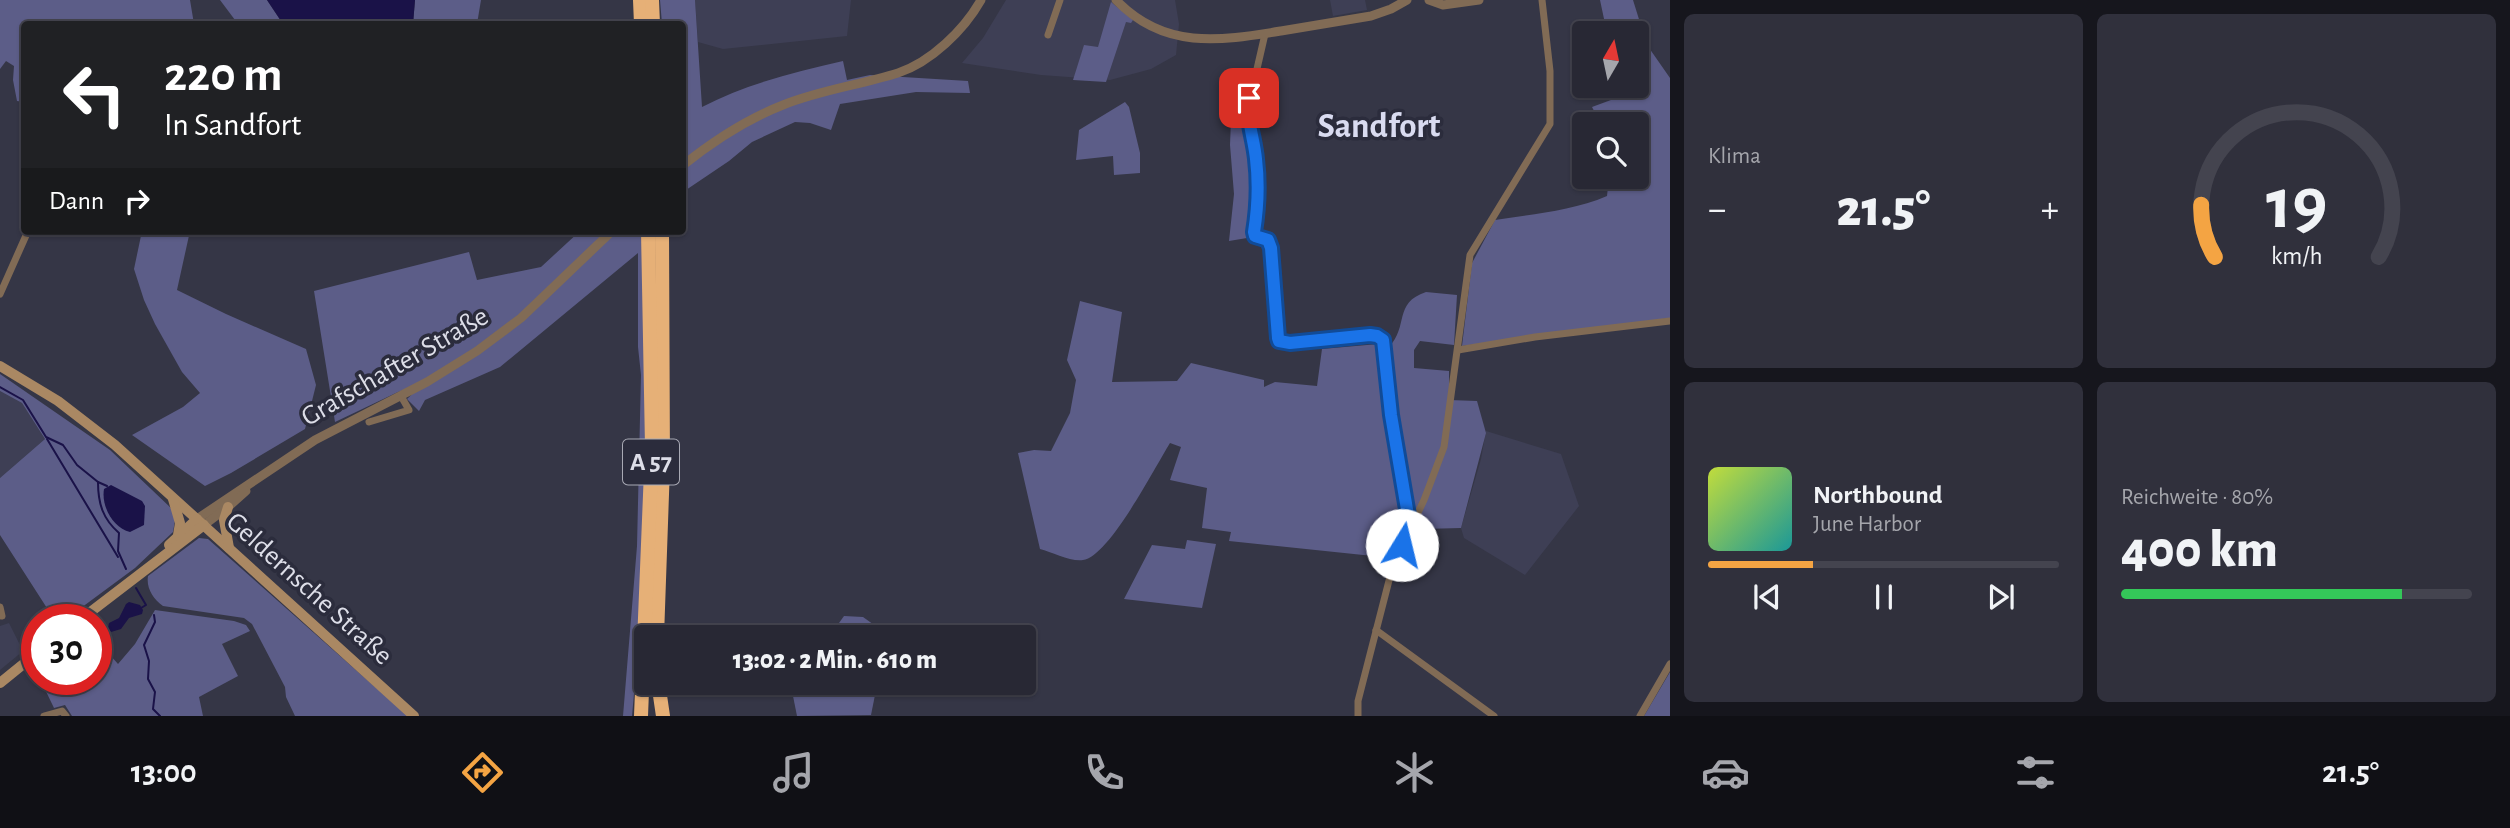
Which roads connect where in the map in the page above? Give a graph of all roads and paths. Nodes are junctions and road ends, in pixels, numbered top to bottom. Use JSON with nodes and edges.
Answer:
{"nodes":[{"id":1,"x":640,"y":0,"type":"edge"},
{"id":2,"x":652,"y":0,"type":"edge"},
{"id":3,"x":981,"y":0,"type":"edge"},
{"id":4,"x":1060,"y":0,"type":"edge"},
{"id":5,"x":1116,"y":0,"type":"edge"},
{"id":6,"x":1407,"y":0,"type":"edge"},
{"id":7,"x":1429,"y":0,"type":"edge"},
{"id":8,"x":1479,"y":0,"type":"edge"},
{"id":9,"x":1542,"y":0,"type":"edge"},
{"id":10,"x":641,"y":21,"type":"edge"},
{"id":11,"x":653,"y":21,"type":"edge"},
{"id":12,"x":1265,"y":34,"type":"junction"},
{"id":13,"x":1048,"y":35,"type":"dead end"},
{"id":14,"x":686,"y":163,"type":"edge"},
{"id":15,"x":26,"y":235,"type":"edge"},
{"id":16,"x":608,"y":235,"type":"edge"},
{"id":17,"x":648,"y":235,"type":"edge"},
{"id":18,"x":663,"y":235,"type":"edge"},
{"id":19,"x":3,"y":280,"type":"edge"},
{"id":20,"x":0,"y":294,"type":"edge"},
{"id":21,"x":1670,"y":321,"type":"edge"},
{"id":22,"x":1458,"y":350,"type":"junction"},
{"id":23,"x":0,"y":366,"type":"edge"},
{"id":24,"x":401,"y":396,"type":"junction"},
{"id":25,"x":369,"y":422,"type":"dead end"},
{"id":26,"x":257,"y":480,"type":"junction"},
{"id":27,"x":172,"y":496,"type":"junction"},
{"id":28,"x":228,"y":507,"type":"junction"},
{"id":29,"x":201,"y":522,"type":"junction"},
{"id":30,"x":1410,"y":527,"type":"junction"},
{"id":31,"x":180,"y":538,"type":"junction"},
{"id":32,"x":219,"y":538,"type":"junction"},
{"id":33,"x":229,"y":548,"type":"junction"},
{"id":34,"x":100,"y":604,"type":"edge"},
{"id":35,"x":0,"y":607,"type":"edge"},
{"id":36,"x":2,"y":616,"type":"dead end"},
{"id":37,"x":657,"y":625,"type":"edge"},
{"id":38,"x":1376,"y":630,"type":"junction"},
{"id":39,"x":1670,"y":664,"type":"edge"},
{"id":40,"x":21,"y":666,"type":"edge"},
{"id":41,"x":0,"y":683,"type":"edge"},
{"id":42,"x":655,"y":695,"type":"edge"},
{"id":43,"x":659,"y":695,"type":"edge"},
{"id":44,"x":44,"y":716,"type":"edge"},
{"id":45,"x":65,"y":716,"type":"edge"},
{"id":46,"x":414,"y":716,"type":"edge"},
{"id":47,"x":641,"y":716,"type":"edge"},
{"id":48,"x":653,"y":716,"type":"edge"},
{"id":49,"x":663,"y":716,"type":"edge"},
{"id":50,"x":1359,"y":716,"type":"edge"},
{"id":51,"x":1494,"y":716,"type":"edge"},
{"id":52,"x":1640,"y":716,"type":"edge"}],
"edges":[{"from":1,"to":10,"type":"highway"},
{"from":2,"to":11,"type":"highway"},
{"from":3,"to":14,"type":"street"},
{"from":4,"to":13,"type":"street"},
{"from":5,"to":12,"type":"street"},
{"from":6,"to":12,"type":"street"},
{"from":7,"to":8,"type":"street"},
{"from":9,"to":22,"type":"street"},
{"from":12,"to":30,"type":"street"},
{"from":15,"to":19,"type":"street"},
{"from":16,"to":24,"type":"street","name":"Grafschafter Straße"},
{"from":17,"to":47,"type":"highway","number":"A 57"},
{"from":18,"to":37,"type":"highway","number":"A 57"},
{"from":19,"to":20,"type":"street"},
{"from":21,"to":22,"type":"street"},
{"from":22,"to":30,"type":"street"},
{"from":23,"to":27,"type":"main road","name":"Geldernsche Straße"},
{"from":24,"to":25,"type":"street","name":"Grafschafter Straße"},
{"from":24,"to":26,"type":"street","name":"Grafschafter Straße"},
{"from":26,"to":28,"type":"street","name":"Grafschafter Straße"},
{"from":26,"to":29,"type":"street","name":"Grafschafter Straße"},
{"from":27,"to":29,"type":"main road","name":"Geldernsche Straße"},
{"from":27,"to":31,"type":"main road","name":"Geldernsche Straße"},
{"from":28,"to":29,"type":"street","name":"Grafschafter Straße"},
{"from":28,"to":33,"type":"main road"},
{"from":29,"to":31,"type":"main road"},
{"from":29,"to":32,"type":"main road","name":"Geldernsche Straße"},
{"from":30,"to":38,"type":"street"},
{"from":31,"to":32,"type":"main road"},
{"from":31,"to":34,"type":"main road"},
{"from":32,"to":33,"type":"main road","name":"Geldernsche Straße"},
{"from":33,"to":46,"type":"main road","name":"Geldernsche Straße"},
{"from":35,"to":36,"type":"street"},
{"from":38,"to":50,"type":"street"},
{"from":38,"to":51,"type":"street"},
{"from":39,"to":52,"type":"street"},
{"from":40,"to":41,"type":"main road"},
{"from":42,"to":48,"type":"highway"},
{"from":43,"to":49,"type":"highway"},
{"from":44,"to":45,"type":"street"}]}
